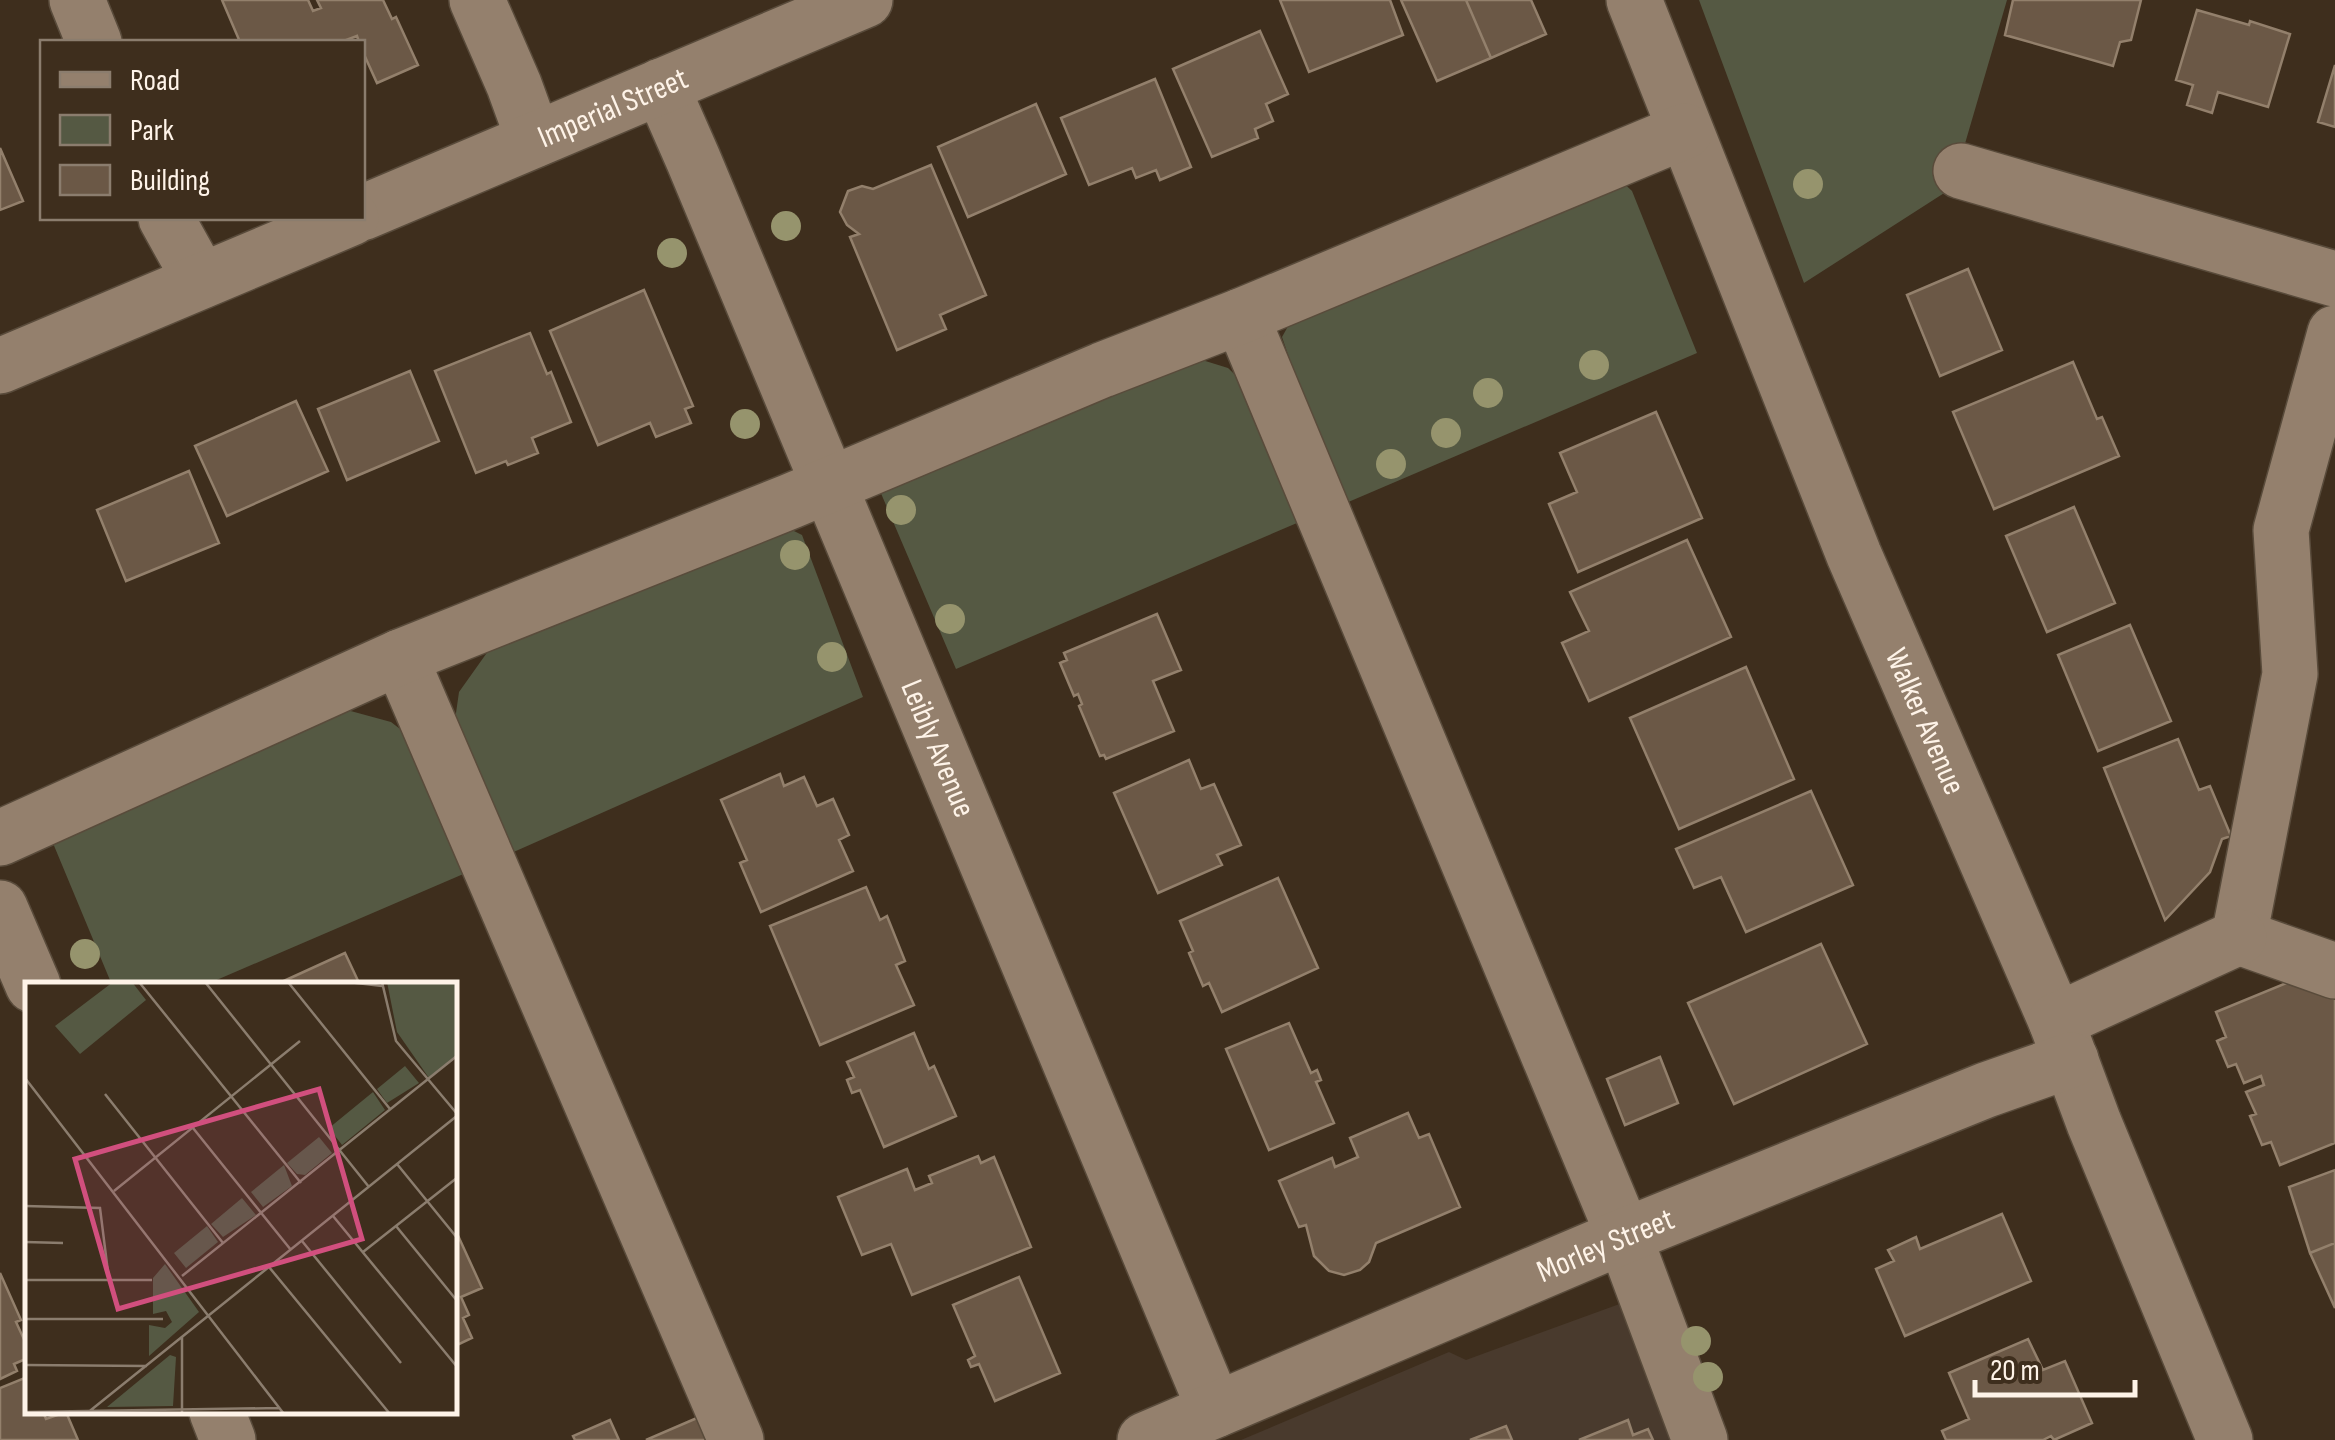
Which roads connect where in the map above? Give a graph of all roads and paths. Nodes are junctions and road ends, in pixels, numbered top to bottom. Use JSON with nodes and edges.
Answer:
{"nodes":[{"id":1,"x":77,"y":0,"type":"edge"},
{"id":2,"x":477,"y":0,"type":"edge"},
{"id":3,"x":865,"y":0,"type":"edge"},
{"id":4,"x":1634,"y":0,"type":"edge"},
{"id":5,"x":93,"y":40,"type":"edge"},
{"id":6,"x":661,"y":86,"type":"junction"},
{"id":7,"x":1685,"y":131,"type":"junction"},
{"id":8,"x":534,"y":140,"type":"junction"},
{"id":9,"x":1962,"y":171,"type":"dead end"},
{"id":10,"x":365,"y":211,"type":"edge"},
{"id":11,"x":167,"y":220,"type":"edge"},
{"id":12,"x":346,"y":220,"type":"edge"},
{"id":13,"x":2335,"y":279,"type":"edge"},
{"id":14,"x":200,"y":281,"type":"junction"},
{"id":15,"x":1241,"y":316,"type":"junction"},
{"id":16,"x":2335,"y":333,"type":"edge"},
{"id":17,"x":0,"y":366,"type":"edge"},
{"id":18,"x":828,"y":486,"type":"junction"},
{"id":19,"x":400,"y":657,"type":"junction"},
{"id":20,"x":0,"y":838,"type":"edge"},
{"id":21,"x":0,"y":908,"type":"edge"},
{"id":22,"x":2239,"y":938,"type":"junction"},
{"id":23,"x":2335,"y":971,"type":"edge"},
{"id":24,"x":32,"y":982,"type":"edge"},
{"id":25,"x":2063,"y":1040,"type":"junction"},
{"id":26,"x":1624,"y":1236,"type":"junction"},
{"id":27,"x":1215,"y":1410,"type":"junction"},
{"id":28,"x":217,"y":1415,"type":"edge"},
{"id":29,"x":228,"y":1440,"type":"edge"},
{"id":30,"x":736,"y":1440,"type":"edge"},
{"id":31,"x":1146,"y":1440,"type":"edge"},
{"id":32,"x":1700,"y":1440,"type":"edge"},
{"id":33,"x":2225,"y":1440,"type":"edge"}],
"edges":[{"from":1,"to":5,"type":"street"},
{"from":2,"to":8,"type":"street"},
{"from":3,"to":6,"type":"street","name":"Imperial Street"},
{"from":4,"to":7,"type":"street","name":"Walker Avenue"},
{"from":6,"to":8,"type":"street","name":"Imperial Street"},
{"from":6,"to":18,"type":"street","name":"Leibly Avenue"},
{"from":7,"to":15,"type":"street"},
{"from":7,"to":25,"type":"street","name":"Walker Avenue"},
{"from":8,"to":10,"type":"street","name":"Imperial Street"},
{"from":9,"to":13,"type":"street"},
{"from":11,"to":14,"type":"street"},
{"from":12,"to":14,"type":"street"},
{"from":14,"to":17,"type":"street"},
{"from":15,"to":18,"type":"street"},
{"from":15,"to":26,"type":"street"},
{"from":16,"to":22,"type":"street"},
{"from":18,"to":19,"type":"street"},
{"from":18,"to":27,"type":"street","name":"Leibly Avenue"},
{"from":19,"to":20,"type":"street"},
{"from":19,"to":30,"type":"street"},
{"from":21,"to":24,"type":"street"},
{"from":22,"to":23,"type":"street"},
{"from":22,"to":25,"type":"street","name":"Morley Street"},
{"from":25,"to":26,"type":"street","name":"Morley Street"},
{"from":25,"to":33,"type":"street","name":"Walker Avenue"},
{"from":26,"to":27,"type":"street","name":"Morley Street"},
{"from":26,"to":32,"type":"street"},
{"from":27,"to":31,"type":"street","name":"Morley Street"},
{"from":28,"to":29,"type":"street"}]}
